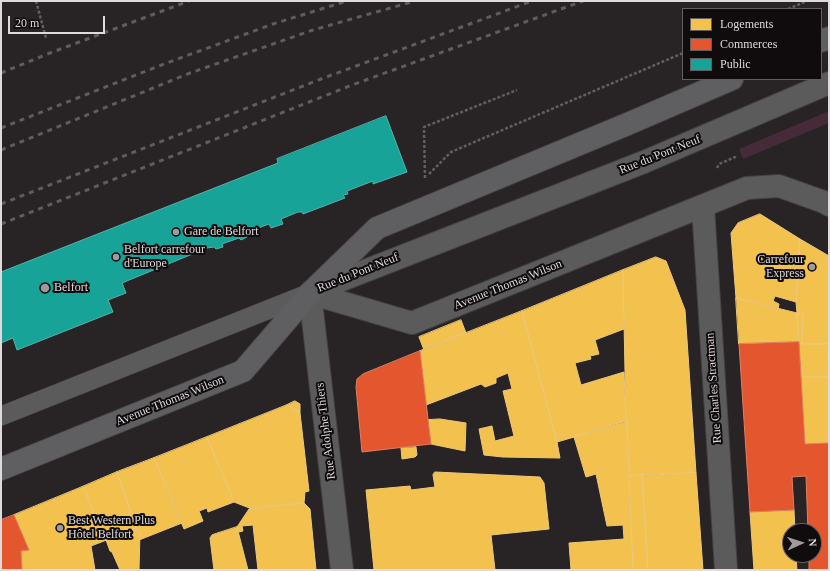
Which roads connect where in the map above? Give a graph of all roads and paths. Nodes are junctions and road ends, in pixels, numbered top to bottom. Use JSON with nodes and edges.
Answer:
{"nodes":[{"id":1,"x":36,"y":1,"type":"edge"},
{"id":2,"x":807,"y":1,"type":"edge"},
{"id":3,"x":790,"y":8,"type":"edge"},
{"id":4,"x":46,"y":38,"type":"dead end"},
{"id":5,"x":682,"y":53,"type":"edge"},
{"id":6,"x":730,"y":80,"type":"edge"},
{"id":7,"x":829,"y":83,"type":"edge"},
{"id":8,"x":517,"y":90,"type":"dead end"},
{"id":9,"x":735,"y":157,"type":"dead end"},
{"id":10,"x":719,"y":164,"type":"dead end"},
{"id":11,"x":426,"y":178,"type":"junction"},
{"id":12,"x":418,"y":181,"type":"dead end"},
{"id":13,"x":829,"y":205,"type":"edge"},
{"id":14,"x":703,"y":206,"type":"junction"},
{"id":15,"x":310,"y":293,"type":"junction"},
{"id":16,"x":1,"y":416,"type":"edge"},
{"id":17,"x":1,"y":469,"type":"edge"},
{"id":18,"x":342,"y":570,"type":"edge"},
{"id":19,"x":726,"y":570,"type":"edge"}],
"edges":[{"from":1,"to":4,"type":"path"},
{"from":2,"to":3,"type":"path"},
{"from":5,"to":11,"type":"path"},
{"from":6,"to":15,"type":"street","name":"Rue du Pont Neuf"},
{"from":7,"to":15,"type":"street","name":"Rue du Pont Neuf"},
{"from":8,"to":11,"type":"path"},
{"from":9,"to":10,"type":"path"},
{"from":11,"to":12,"type":"path"},
{"from":13,"to":14,"type":"street","name":"Avenue Thomas Wilson"},
{"from":14,"to":15,"type":"street","name":"Avenue Thomas Wilson"},
{"from":14,"to":19,"type":"street","name":"Rue Charles Stractman"},
{"from":15,"to":16,"type":"lane"},
{"from":15,"to":17,"type":"street","name":"Avenue Thomas Wilson"},
{"from":15,"to":18,"type":"street","name":"Rue Adolphe Thiers"}]}
